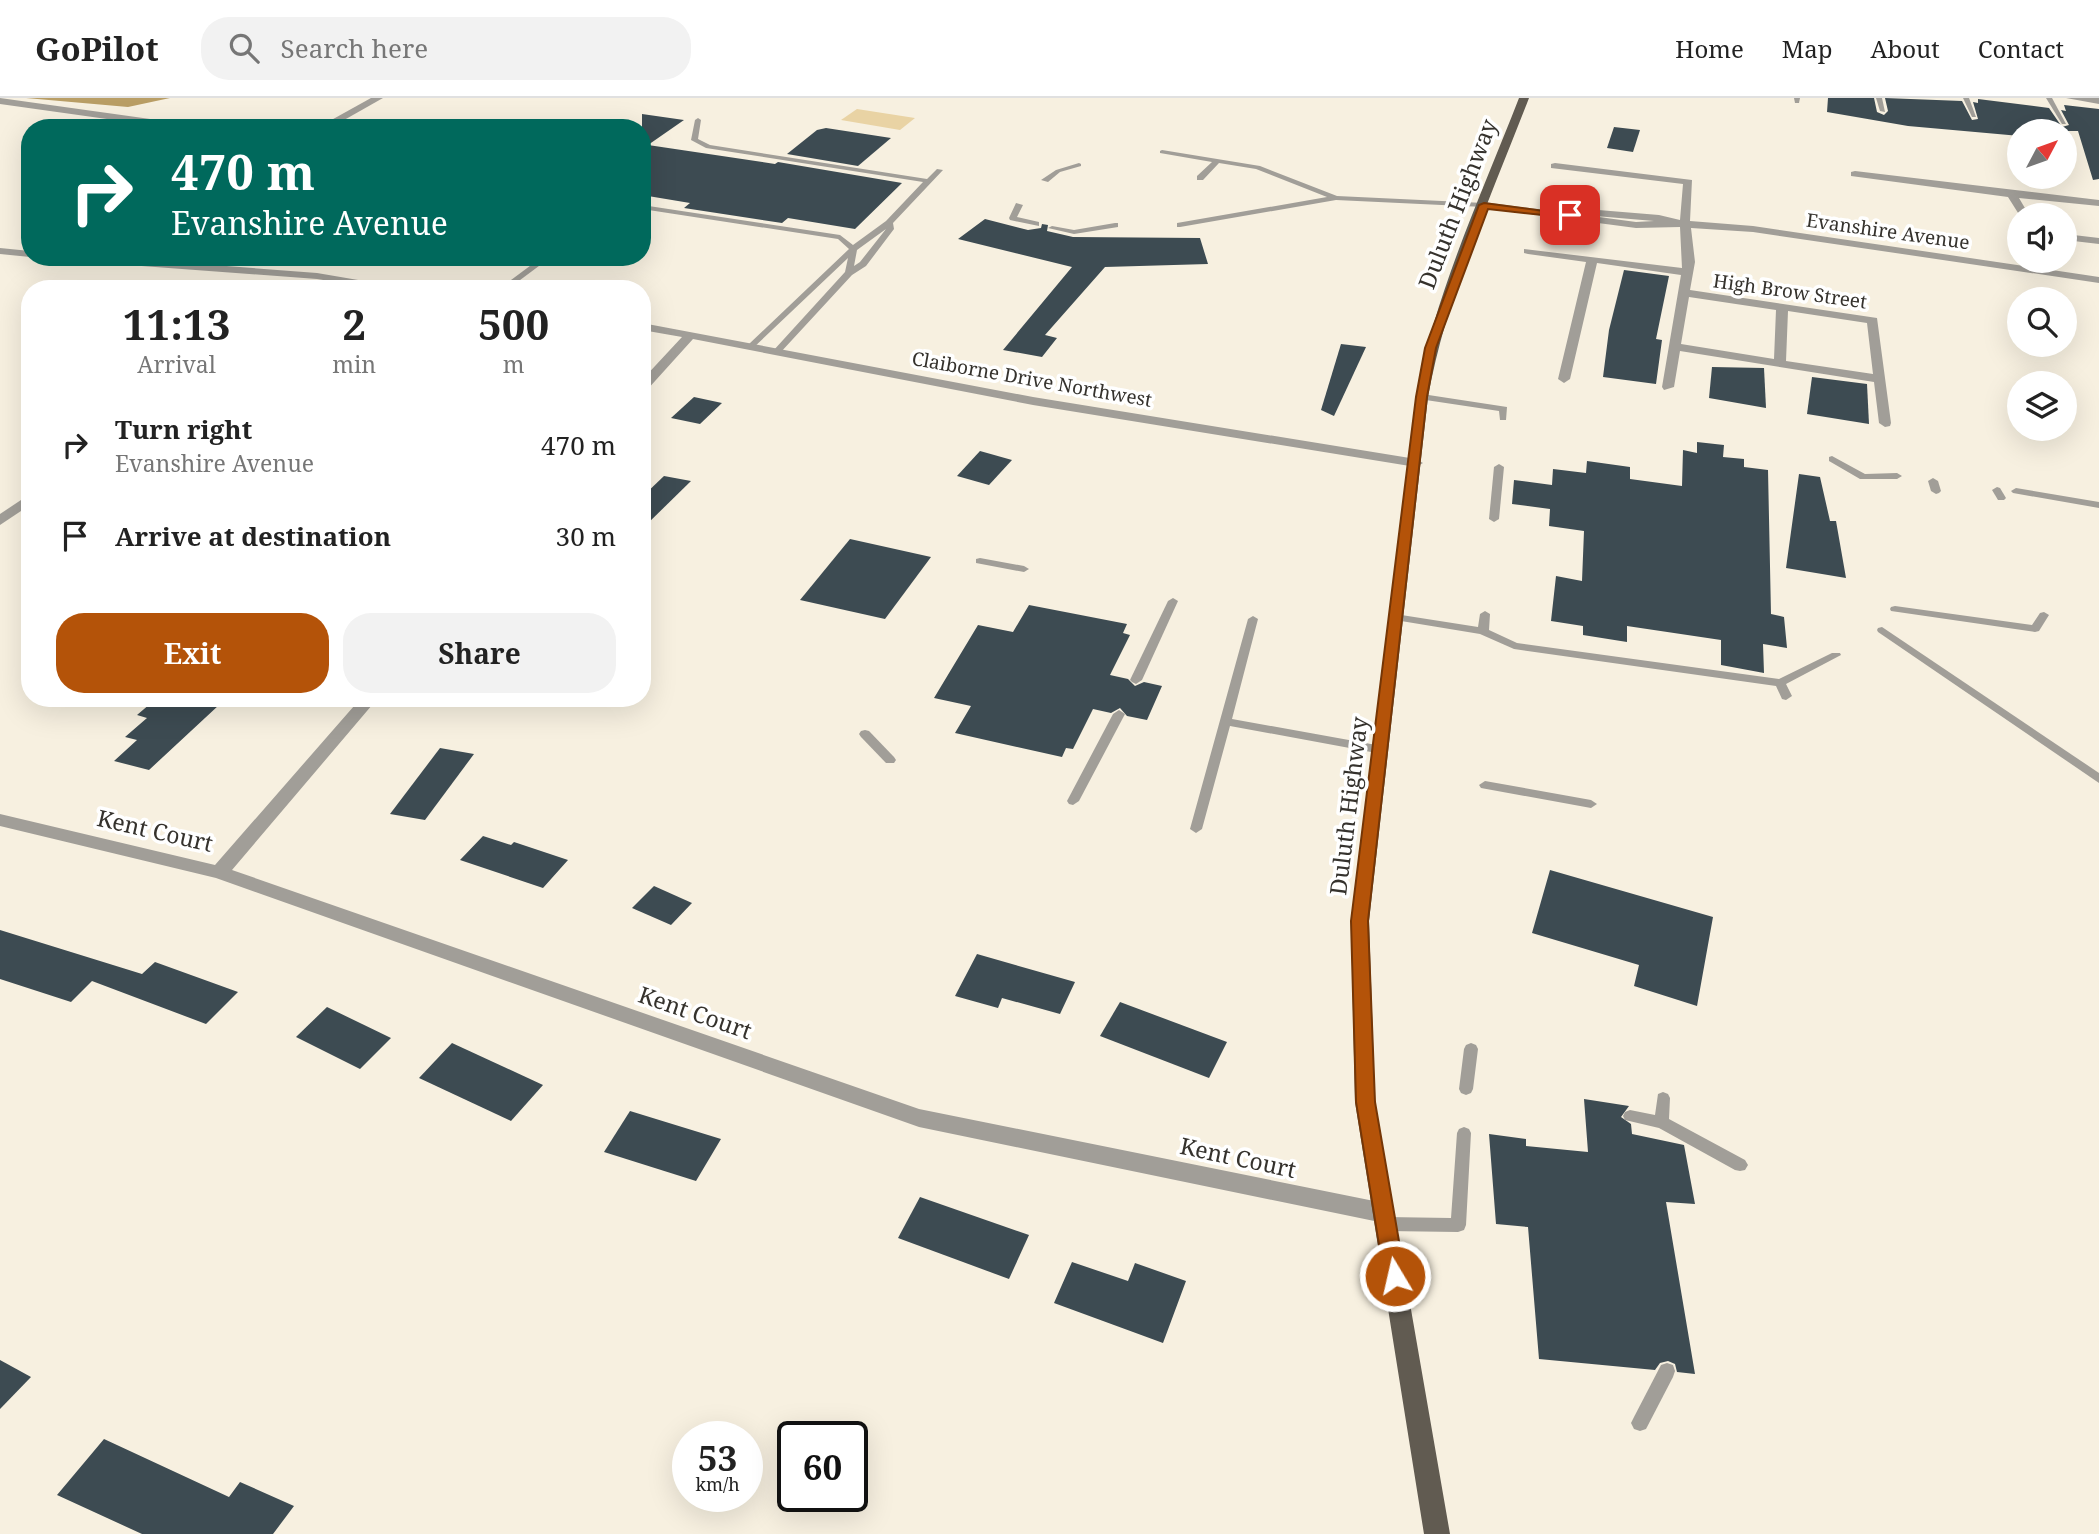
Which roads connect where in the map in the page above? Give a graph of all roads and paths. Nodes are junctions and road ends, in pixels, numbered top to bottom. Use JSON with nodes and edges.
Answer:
{"nodes":[{"id":1,"x":378,"y":98,"type":"edge"},
{"id":2,"x":1524,"y":98,"type":"edge"},
{"id":3,"x":1880,"y":98,"type":"edge"},
{"id":4,"x":1966,"y":98,"type":"edge"},
{"id":5,"x":2049,"y":98,"type":"edge"},
{"id":6,"x":2071,"y":98,"type":"edge"},
{"id":7,"x":0,"y":101,"type":"edge"},
{"id":8,"x":2099,"y":101,"type":"edge"},
{"id":9,"x":1883,"y":111,"type":"dead end"},
{"id":10,"x":1974,"y":116,"type":"dead end"},
{"id":11,"x":129,"y":119,"type":"edge"},
{"id":12,"x":339,"y":119,"type":"edge"},
{"id":13,"x":2062,"y":119,"type":"edge"},
{"id":14,"x":698,"y":120,"type":"dead end"},
{"id":15,"x":1167,"y":153,"type":"dead end"},
{"id":16,"x":1217,"y":161,"type":"junction"},
{"id":17,"x":896,"y":165,"type":"dead end"},
{"id":18,"x":1079,"y":166,"type":"dead end"},
{"id":19,"x":1555,"y":166,"type":"dead end"},
{"id":20,"x":939,"y":170,"type":"dead end"},
{"id":21,"x":886,"y":174,"type":"junction"},
{"id":22,"x":1855,"y":174,"type":"dead end"},
{"id":23,"x":1200,"y":177,"type":"dead end"},
{"id":24,"x":1045,"y":180,"type":"dead end"},
{"id":25,"x":929,"y":181,"type":"junction"},
{"id":26,"x":2012,"y":194,"type":"junction"},
{"id":27,"x":1336,"y":198,"type":"junction"},
{"id":28,"x":2018,"y":203,"type":"edge"},
{"id":29,"x":2099,"y":203,"type":"edge"},
{"id":30,"x":1032,"y":205,"type":"dead end"},
{"id":31,"x":1484,"y":205,"type":"junction"},
{"id":32,"x":651,"y":208,"type":"edge"},
{"id":33,"x":889,"y":223,"type":"junction"},
{"id":34,"x":1685,"y":223,"type":"junction"},
{"id":35,"x":1036,"y":224,"type":"dead end"},
{"id":36,"x":1115,"y":225,"type":"dead end"},
{"id":37,"x":1180,"y":225,"type":"dead end"},
{"id":38,"x":1052,"y":228,"type":"dead end"},
{"id":39,"x":2077,"y":238,"type":"edge"},
{"id":40,"x":2099,"y":241,"type":"edge"},
{"id":41,"x":852,"y":249,"type":"junction"},
{"id":42,"x":0,"y":251,"type":"edge"},
{"id":43,"x":1528,"y":251,"type":"dead end"},
{"id":44,"x":21,"y":253,"type":"edge"},
{"id":45,"x":1592,"y":260,"type":"junction"},
{"id":46,"x":195,"y":266,"type":"edge"},
{"id":47,"x":535,"y":266,"type":"edge"},
{"id":48,"x":2007,"y":266,"type":"edge"},
{"id":49,"x":1688,"y":272,"type":"junction"},
{"id":50,"x":849,"y":273,"type":"junction"},
{"id":51,"x":2054,"y":273,"type":"edge"},
{"id":52,"x":317,"y":276,"type":"junction"},
{"id":53,"x":312,"y":280,"type":"edge"},
{"id":54,"x":344,"y":280,"type":"edge"},
{"id":55,"x":515,"y":280,"type":"edge"},
{"id":56,"x":2099,"y":280,"type":"edge"},
{"id":57,"x":1685,"y":293,"type":"junction"},
{"id":58,"x":1782,"y":307,"type":"junction"},
{"id":59,"x":651,"y":327,"type":"edge"},
{"id":60,"x":691,"y":334,"type":"junction"},
{"id":61,"x":752,"y":346,"type":"junction"},
{"id":62,"x":1677,"y":347,"type":"junction"},
{"id":63,"x":777,"y":351,"type":"junction"},
{"id":64,"x":1780,"y":363,"type":"junction"},
{"id":65,"x":651,"y":378,"type":"edge"},
{"id":66,"x":1564,"y":379,"type":"dead end"},
{"id":67,"x":1880,"y":379,"type":"junction"},
{"id":68,"x":1668,"y":387,"type":"dead end"},
{"id":69,"x":1422,"y":397,"type":"junction"},
{"id":70,"x":1503,"y":418,"type":"dead end"},
{"id":71,"x":1885,"y":423,"type":"dead end"},
{"id":72,"x":1832,"y":458,"type":"dead end"},
{"id":73,"x":1416,"y":463,"type":"junction"},
{"id":74,"x":1499,"y":467,"type":"dead end"},
{"id":75,"x":1898,"y":476,"type":"dead end"},
{"id":76,"x":2016,"y":491,"type":"dead end"},
{"id":77,"x":21,"y":505,"type":"edge"},
{"id":78,"x":2099,"y":505,"type":"edge"},
{"id":79,"x":1494,"y":519,"type":"dead end"},
{"id":80,"x":0,"y":521,"type":"edge"},
{"id":81,"x":980,"y":561,"type":"dead end"},
{"id":82,"x":1024,"y":569,"type":"dead end"},
{"id":83,"x":1173,"y":601,"type":"dead end"},
{"id":84,"x":1969,"y":608,"type":"dead end"},
{"id":85,"x":1895,"y":609,"type":"dead end"},
{"id":86,"x":1485,"y":614,"type":"dead end"},
{"id":87,"x":2044,"y":615,"type":"dead end"},
{"id":88,"x":1395,"y":617,"type":"junction"},
{"id":89,"x":1253,"y":619,"type":"dead end"},
{"id":90,"x":1972,"y":620,"type":"junction"},
{"id":91,"x":1882,"y":630,"type":"dead end"},
{"id":92,"x":1483,"y":631,"type":"junction"},
{"id":93,"x":1836,"y":655,"type":"dead end"},
{"id":94,"x":1593,"y":657,"type":"junction"},
{"id":95,"x":1592,"y":670,"type":"dead end"},
{"id":96,"x":1136,"y":680,"type":"dead end"},
{"id":97,"x":1780,"y":683,"type":"junction"},
{"id":98,"x":1786,"y":696,"type":"dead end"},
{"id":99,"x":362,"y":707,"type":"edge"},
{"id":100,"x":1119,"y":714,"type":"dead end"},
{"id":101,"x":1224,"y":721,"type":"junction"},
{"id":102,"x":865,"y":734,"type":"dead end"},
{"id":103,"x":1382,"y":750,"type":"junction"},
{"id":104,"x":890,"y":760,"type":"dead end"},
{"id":105,"x":2099,"y":779,"type":"edge"},
{"id":106,"x":1485,"y":785,"type":"dead end"},
{"id":107,"x":1073,"y":801,"type":"dead end"},
{"id":108,"x":1591,"y":804,"type":"dead end"},
{"id":109,"x":0,"y":820,"type":"edge"},
{"id":110,"x":1196,"y":829,"type":"dead end"},
{"id":111,"x":219,"y":872,"type":"junction"},
{"id":112,"x":1471,"y":1049,"type":"dead end"},
{"id":113,"x":1466,"y":1089,"type":"dead end"},
{"id":114,"x":1663,"y":1098,"type":"dead end"},
{"id":115,"x":1630,"y":1116,"type":"dead end"},
{"id":116,"x":1662,"y":1122,"type":"junction"},
{"id":117,"x":1465,"y":1133,"type":"dead end"},
{"id":118,"x":1740,"y":1165,"type":"dead end"},
{"id":119,"x":1385,"y":1218,"type":"junction"},
{"id":120,"x":1667,"y":1371,"type":"dead end"},
{"id":121,"x":1640,"y":1423,"type":"dead end"},
{"id":122,"x":1437,"y":1534,"type":"edge"}],
"edges":[{"from":1,"to":12,"type":"street"},
{"from":2,"to":31,"type":"main road","name":"Duluth Highway"},
{"from":3,"to":9,"type":"lane"},
{"from":4,"to":10,"type":"lane"},
{"from":5,"to":13,"type":"lane"},
{"from":6,"to":8,"type":"street"},
{"from":7,"to":11,"type":"street"},
{"from":14,"to":21,"type":"lane"},
{"from":15,"to":16,"type":"lane"},
{"from":16,"to":23,"type":"lane"},
{"from":16,"to":27,"type":"lane"},
{"from":17,"to":21,"type":"lane"},
{"from":18,"to":24,"type":"lane"},
{"from":19,"to":34,"type":"street"},
{"from":20,"to":25,"type":"lane"},
{"from":21,"to":25,"type":"lane"},
{"from":22,"to":26,"type":"street"},
{"from":25,"to":33,"type":"lane"},
{"from":26,"to":28,"type":"street"},
{"from":26,"to":29,"type":"street"},
{"from":27,"to":31,"type":"lane"},
{"from":27,"to":37,"type":"lane"},
{"from":30,"to":35,"type":"lane"},
{"from":31,"to":34,"type":"street","name":"Evanshire Avenue"},
{"from":31,"to":69,"type":"main road","name":"Duluth Highway"},
{"from":32,"to":41,"type":"lane"},
{"from":33,"to":41,"type":"lane"},
{"from":33,"to":50,"type":"lane"},
{"from":34,"to":48,"type":"street","name":"Evanshire Avenue"},
{"from":34,"to":49,"type":"street"},
{"from":36,"to":38,"type":"lane"},
{"from":39,"to":40,"type":"street"},
{"from":41,"to":50,"type":"lane"},
{"from":41,"to":61,"type":"lane"},
{"from":42,"to":44,"type":"street"},
{"from":43,"to":45,"type":"street"},
{"from":45,"to":49,"type":"street"},
{"from":45,"to":66,"type":"street"},
{"from":46,"to":52,"type":"street"},
{"from":47,"to":55,"type":"lane"},
{"from":49,"to":57,"type":"street"},
{"from":50,"to":63,"type":"lane"},
{"from":51,"to":56,"type":"street","name":"Evanshire Avenue"},
{"from":52,"to":53,"type":"street"},
{"from":52,"to":54,"type":"street"},
{"from":57,"to":58,"type":"street","name":"High Brow Street"},
{"from":57,"to":62,"type":"street"},
{"from":58,"to":64,"type":"street"},
{"from":58,"to":67,"type":"street","name":"High Brow Street"},
{"from":59,"to":60,"type":"street","name":"Claiborne Drive Northwest"},
{"from":60,"to":61,"type":"street","name":"Claiborne Drive Northwest"},
{"from":60,"to":65,"type":"street"},
{"from":61,"to":63,"type":"street","name":"Claiborne Drive Northwest"},
{"from":62,"to":64,"type":"street"},
{"from":62,"to":68,"type":"street"},
{"from":63,"to":73,"type":"street","name":"Claiborne Drive Northwest"},
{"from":64,"to":67,"type":"street"},
{"from":67,"to":71,"type":"street"},
{"from":69,"to":70,"type":"lane"},
{"from":69,"to":73,"type":"main road","name":"Duluth Highway"},
{"from":72,"to":75,"type":"lane"},
{"from":73,"to":88,"type":"main road","name":"Duluth Highway"},
{"from":74,"to":79,"type":"lane"},
{"from":76,"to":78,"type":"lane"},
{"from":77,"to":80,"type":"street"},
{"from":81,"to":82,"type":"lane"},
{"from":83,"to":96,"type":"lane"},
{"from":84,"to":90,"type":"lane"},
{"from":85,"to":90,"type":"lane"},
{"from":86,"to":92,"type":"lane"},
{"from":87,"to":90,"type":"lane"},
{"from":88,"to":92,"type":"lane"},
{"from":88,"to":103,"type":"main road","name":"Duluth Highway"},
{"from":89,"to":101,"type":"lane"},
{"from":91,"to":105,"type":"lane"},
{"from":92,"to":94,"type":"lane"},
{"from":93,"to":97,"type":"lane"},
{"from":94,"to":95,"type":"lane"},
{"from":94,"to":97,"type":"lane"},
{"from":97,"to":98,"type":"lane"},
{"from":99,"to":111,"type":"street"},
{"from":100,"to":107,"type":"lane"},
{"from":101,"to":103,"type":"lane"},
{"from":101,"to":110,"type":"lane"},
{"from":102,"to":104,"type":"lane"},
{"from":103,"to":119,"type":"main road","name":"Duluth Highway"},
{"from":106,"to":108,"type":"lane"},
{"from":109,"to":111,"type":"street","name":"Kent Court"},
{"from":111,"to":119,"type":"street","name":"Kent Court"},
{"from":112,"to":113,"type":"lane"},
{"from":114,"to":116,"type":"lane"},
{"from":115,"to":116,"type":"lane"},
{"from":116,"to":118,"type":"lane"},
{"from":117,"to":119,"type":"lane"},
{"from":119,"to":122,"type":"main road","name":"Duluth Highway"},
{"from":120,"to":121,"type":"lane"}]}
